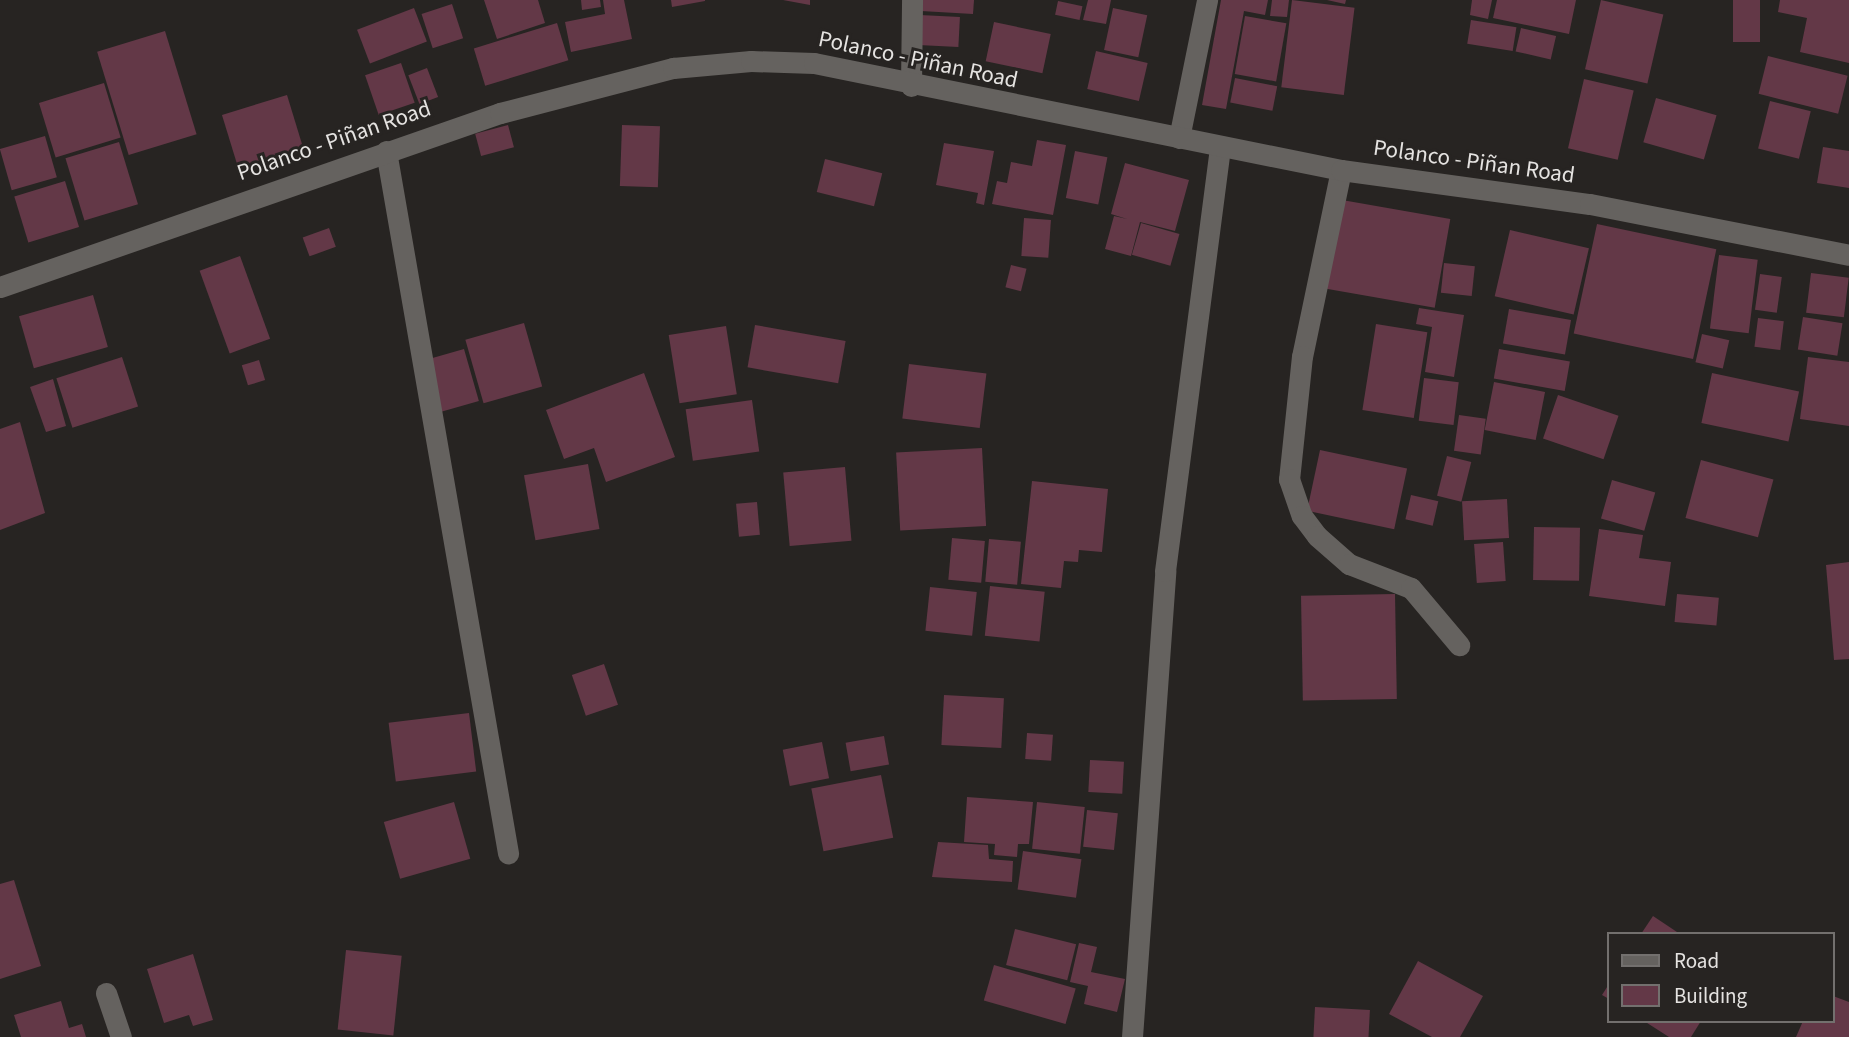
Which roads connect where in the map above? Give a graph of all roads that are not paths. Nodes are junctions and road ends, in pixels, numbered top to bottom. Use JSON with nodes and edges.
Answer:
{"nodes":[{"id":1,"x":912,"y":0,"type":"edge"},
{"id":2,"x":1207,"y":0,"type":"edge"},
{"id":3,"x":911,"y":86,"type":"junction"},
{"id":4,"x":1179,"y":138,"type":"junction"},
{"id":5,"x":1220,"y":147,"type":"junction"},
{"id":6,"x":386,"y":150,"type":"junction"},
{"id":7,"x":1341,"y":170,"type":"junction"},
{"id":8,"x":1849,"y":255,"type":"edge"},
{"id":9,"x":0,"y":287,"type":"edge"},
{"id":10,"x":1459,"y":645,"type":"dead end"},
{"id":11,"x":508,"y":853,"type":"dead end"},
{"id":12,"x":106,"y":993,"type":"dead end"},
{"id":13,"x":121,"y":1037,"type":"edge"},
{"id":14,"x":1132,"y":1037,"type":"edge"}],
"edges":[{"from":1,"to":3,"type":"street"},
{"from":2,"to":4,"type":"street"},
{"from":3,"to":4,"type":"street","name":"Polanco - Piñan Road"},
{"from":3,"to":6,"type":"street","name":"Polanco - Piñan Road"},
{"from":4,"to":5,"type":"street","name":"Polanco - Piñan Road"},
{"from":5,"to":7,"type":"street","name":"Polanco - Piñan Road"},
{"from":5,"to":14,"type":"street"},
{"from":6,"to":9,"type":"street","name":"Polanco - Piñan Road"},
{"from":6,"to":11,"type":"street"},
{"from":7,"to":8,"type":"street","name":"Polanco - Piñan Road"},
{"from":7,"to":10,"type":"street"},
{"from":12,"to":13,"type":"street"}]}
